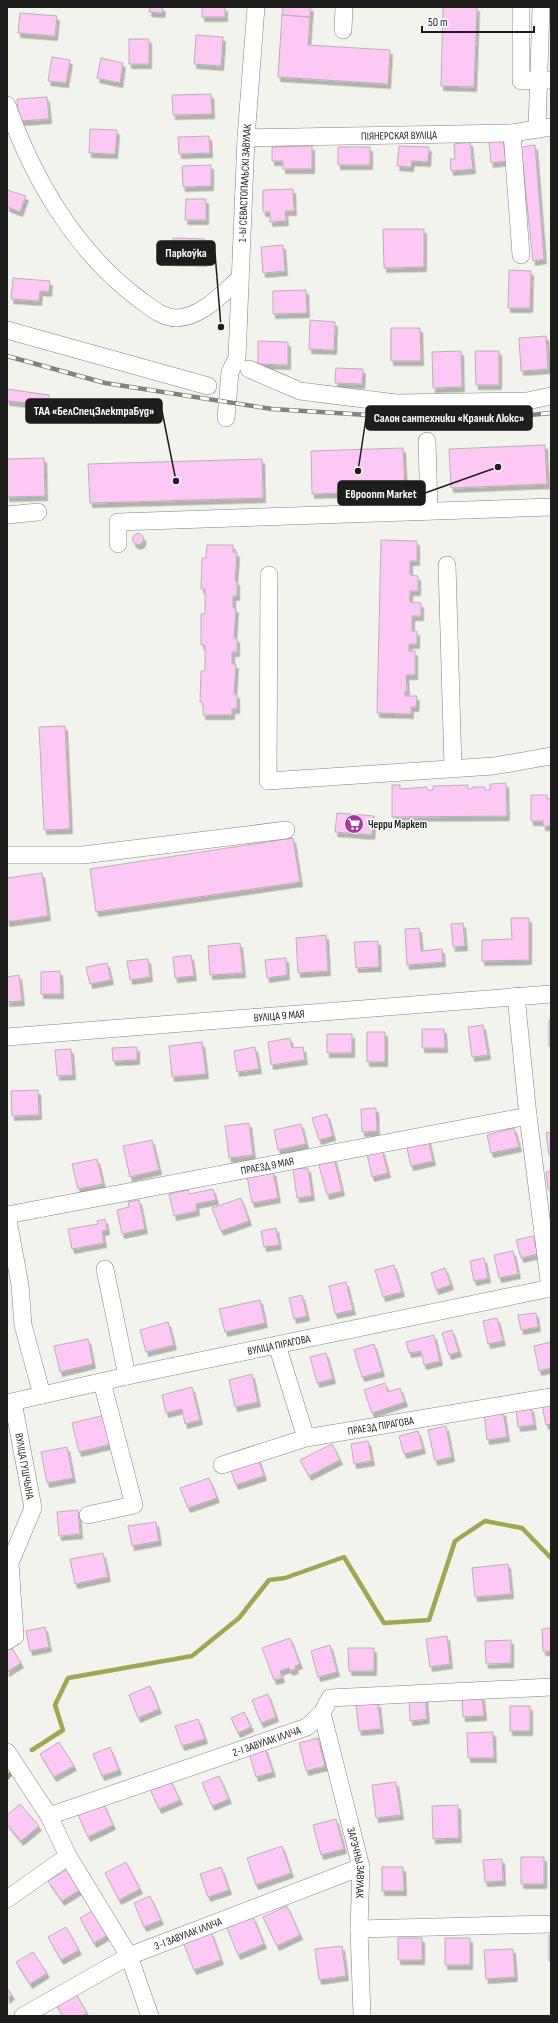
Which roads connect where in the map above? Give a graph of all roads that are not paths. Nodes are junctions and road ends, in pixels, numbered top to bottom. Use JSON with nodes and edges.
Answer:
{"nodes":[{"id":1,"x":256,"y":7,"type":"edge"},
{"id":2,"x":344,"y":7,"type":"edge"},
{"id":3,"x":521,"y":7,"type":"edge"},
{"id":4,"x":541,"y":7,"type":"edge"},
{"id":5,"x":343,"y":30,"type":"dead end"},
{"id":6,"x":544,"y":80,"type":"edge"},
{"id":7,"x":7,"y":105,"type":"edge"},
{"id":8,"x":544,"y":128,"type":"edge"},
{"id":9,"x":512,"y":134,"type":"junction"},
{"id":10,"x":246,"y":138,"type":"junction"},
{"id":11,"x":521,"y":255,"type":"dead end"},
{"id":12,"x":240,"y":278,"type":"junction"},
{"id":13,"x":7,"y":330,"type":"edge"},
{"id":14,"x":243,"y":364,"type":"junction"},
{"id":15,"x":208,"y":386,"type":"dead end"},
{"id":16,"x":551,"y":396,"type":"edge"},
{"id":17,"x":226,"y":418,"type":"dead end"},
{"id":18,"x":427,"y":441,"type":"dead end"},
{"id":19,"x":551,"y":507,"type":"edge"},
{"id":20,"x":429,"y":511,"type":"junction"},
{"id":21,"x":38,"y":512,"type":"dead end"},
{"id":22,"x":7,"y":515,"type":"edge"},
{"id":23,"x":118,"y":544,"type":"dead end"},
{"id":24,"x":447,"y":565,"type":"dead end"},
{"id":25,"x":269,"y":576,"type":"dead end"},
{"id":26,"x":551,"y":756,"type":"edge"},
{"id":27,"x":453,"y":768,"type":"junction"},
{"id":28,"x":286,"y":830,"type":"dead end"},
{"id":29,"x":7,"y":855,"type":"edge"},
{"id":30,"x":551,"y":994,"type":"edge"},
{"id":31,"x":516,"y":996,"type":"junction"},
{"id":32,"x":7,"y":1037,"type":"edge"},
{"id":33,"x":528,"y":1116,"type":"junction"},
{"id":34,"x":7,"y":1215,"type":"edge"},
{"id":35,"x":105,"y":1269,"type":"dead end"},
{"id":36,"x":551,"y":1288,"type":"edge"},
{"id":37,"x":277,"y":1345,"type":"junction"},
{"id":38,"x":127,"y":1376,"type":"junction"},
{"id":39,"x":102,"y":1382,"type":"junction"},
{"id":40,"x":42,"y":1395,"type":"junction"},
{"id":41,"x":551,"y":1397,"type":"edge"},
{"id":42,"x":10,"y":1402,"type":"edge"},
{"id":43,"x":306,"y":1438,"type":"junction"},
{"id":44,"x":222,"y":1465,"type":"dead end"},
{"id":45,"x":88,"y":1515,"type":"dead end"},
{"id":46,"x":7,"y":1642,"type":"edge"},
{"id":47,"x":551,"y":1687,"type":"edge"},
{"id":48,"x":322,"y":1712,"type":"junction"},
{"id":49,"x":7,"y":1752,"type":"edge"},
{"id":50,"x":49,"y":1816,"type":"junction"},
{"id":51,"x":68,"y":1856,"type":"junction"},
{"id":52,"x":360,"y":1867,"type":"junction"},
{"id":53,"x":7,"y":1899,"type":"edge"},
{"id":54,"x":551,"y":1924,"type":"edge"},
{"id":55,"x":360,"y":1929,"type":"junction"},
{"id":56,"x":129,"y":1956,"type":"junction"},
{"id":57,"x":23,"y":2016,"type":"edge"},
{"id":58,"x":150,"y":2016,"type":"edge"},
{"id":59,"x":362,"y":2016,"type":"edge"}],
"edges":[{"from":1,"to":10,"type":"street","name":"1-Ы СЕВАСТОПАЛЬСКІ ЗАВУЛАК"},
{"from":2,"to":5,"type":"street"},
{"from":3,"to":6,"type":"street"},
{"from":4,"to":6,"type":"street"},
{"from":6,"to":8,"type":"street"},
{"from":7,"to":12,"type":"street"},
{"from":8,"to":9,"type":"street","name":"ПІЯНЕРСКАЯ ВУЛІЦА"},
{"from":9,"to":10,"type":"street","name":"ПІЯНЕРСКАЯ ВУЛІЦА"},
{"from":9,"to":11,"type":"street"},
{"from":10,"to":12,"type":"street","name":"1-Ы СЕВАСТОПАЛЬСКІ ЗАВУЛАК"},
{"from":12,"to":14,"type":"street","name":"1-Ы СЕВАСТОПАЛЬСКІ ЗАВУЛАК"},
{"from":13,"to":15,"type":"street"},
{"from":14,"to":16,"type":"street"},
{"from":14,"to":17,"type":"street","name":"1-Ы СЕВАСТОПАЛЬСКІ ЗАВУЛАК"},
{"from":18,"to":20,"type":"street"},
{"from":19,"to":20,"type":"street"},
{"from":20,"to":23,"type":"street"},
{"from":21,"to":22,"type":"street"},
{"from":24,"to":27,"type":"street"},
{"from":25,"to":27,"type":"street"},
{"from":26,"to":27,"type":"street"},
{"from":28,"to":29,"type":"street"},
{"from":30,"to":31,"type":"street","name":"ВУЛІЦА 9 МАЯ"},
{"from":31,"to":32,"type":"street","name":"ВУЛІЦА 9 МАЯ"},
{"from":31,"to":33,"type":"street"},
{"from":33,"to":34,"type":"street","name":"ПРАЕЗД 9 МАЯ"},
{"from":33,"to":36,"type":"street"},
{"from":34,"to":40,"type":"street"},
{"from":35,"to":38,"type":"street"},
{"from":36,"to":37,"type":"street","name":"ВУЛІЦА ПІРАГОВА"},
{"from":37,"to":38,"type":"street","name":"ВУЛІЦА ПІРАГОВА"},
{"from":37,"to":43,"type":"street"},
{"from":38,"to":39,"type":"street","name":"ВУЛІЦА ПІРАГОВА"},
{"from":39,"to":40,"type":"street","name":"ВУЛІЦА ПІРАГОВА"},
{"from":39,"to":45,"type":"street"},
{"from":40,"to":42,"type":"street","name":"ВУЛІЦА ПІРАГОВА"},
{"from":41,"to":43,"type":"street","name":"ПРАЕЗД ПІРАГОВА"},
{"from":42,"to":46,"type":"street","name":"ВУЛІЦА ГУШЧЫНА"},
{"from":43,"to":44,"type":"street","name":"ПРАЕЗД ПІРАГОВА"},
{"from":47,"to":48,"type":"street","name":"2-І ЗАВУЛАК ІЛЛІЧА"},
{"from":48,"to":50,"type":"street","name":"2-І ЗАВУЛАК ІЛЛІЧА"},
{"from":48,"to":52,"type":"street","name":"ЗАРЭЧНЫ ЗАВУЛАК"},
{"from":49,"to":50,"type":"street"},
{"from":50,"to":51,"type":"street"},
{"from":51,"to":53,"type":"street"},
{"from":51,"to":56,"type":"street"},
{"from":52,"to":55,"type":"street","name":"ЗАРЭЧНЫ ЗАВУЛАК"},
{"from":52,"to":56,"type":"street","name":"3-І ЗАВУЛАК ІЛЛІЧА"},
{"from":54,"to":55,"type":"street"},
{"from":55,"to":59,"type":"street","name":"ЗАРЭЧНЫ ЗАВУЛАК"},
{"from":56,"to":57,"type":"street","name":"3-І ЗАВУЛАК ІЛЛІЧА"},
{"from":56,"to":58,"type":"street"}]}
